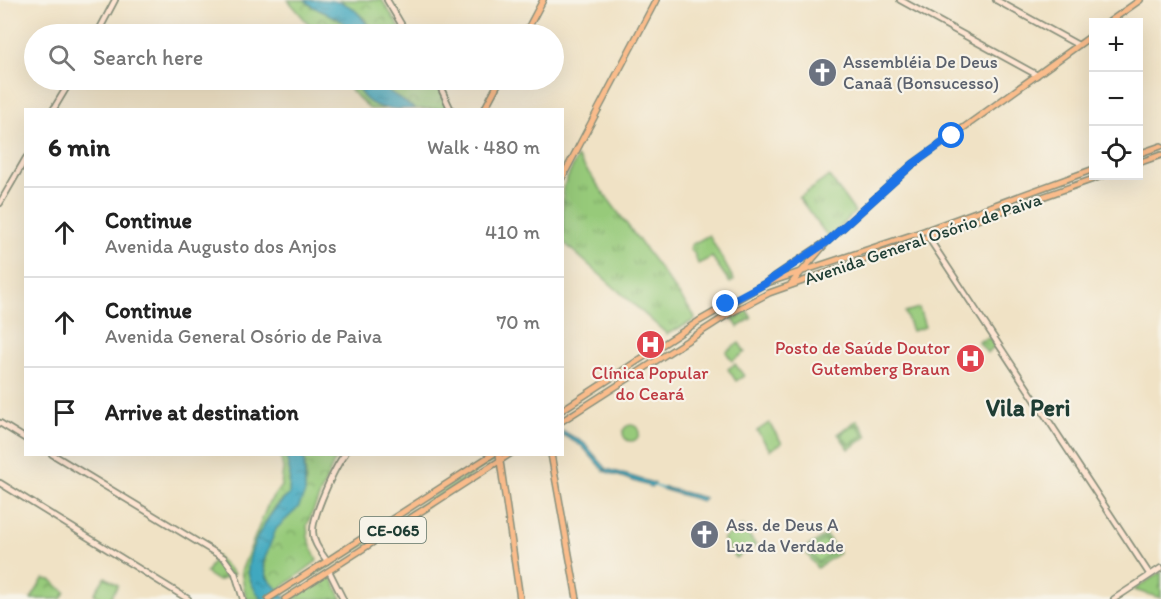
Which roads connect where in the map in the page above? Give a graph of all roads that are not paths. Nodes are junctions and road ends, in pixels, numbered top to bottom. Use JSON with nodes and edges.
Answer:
{"nodes":[{"id":1,"x":115,"y":0,"type":"edge"},
{"id":2,"x":387,"y":0,"type":"edge"},
{"id":3,"x":543,"y":0,"type":"edge"},
{"id":4,"x":656,"y":0,"type":"edge"},
{"id":5,"x":900,"y":0,"type":"edge"},
{"id":6,"x":996,"y":0,"type":"edge"},
{"id":7,"x":1140,"y":0,"type":"edge"},
{"id":8,"x":1115,"y":18,"type":"edge"},
{"id":9,"x":102,"y":24,"type":"edge"},
{"id":10,"x":401,"y":24,"type":"edge"},
{"id":11,"x":530,"y":24,"type":"edge"},
{"id":12,"x":1089,"y":37,"type":"edge"},
{"id":13,"x":1078,"y":45,"type":"junction"},
{"id":14,"x":1037,"y":75,"type":"junction"},
{"id":15,"x":65,"y":90,"type":"edge"},
{"id":16,"x":442,"y":90,"type":"edge"},
{"id":17,"x":495,"y":90,"type":"edge"},
{"id":18,"x":54,"y":108,"type":"edge"},
{"id":19,"x":450,"y":108,"type":"edge"},
{"id":20,"x":485,"y":108,"type":"edge"},
{"id":21,"x":1161,"y":146,"type":"edge"},
{"id":22,"x":1143,"y":152,"type":"edge"},
{"id":23,"x":1161,"y":154,"type":"edge"},
{"id":24,"x":1143,"y":160,"type":"edge"},
{"id":25,"x":24,"y":161,"type":"edge"},
{"id":26,"x":1089,"y":171,"type":"edge"},
{"id":27,"x":564,"y":174,"type":"edge"},
{"id":28,"x":1091,"y":180,"type":"edge"},
{"id":29,"x":0,"y":203,"type":"edge"},
{"id":30,"x":927,"y":230,"type":"junction"},
{"id":31,"x":928,"y":237,"type":"junction"},
{"id":32,"x":827,"y":242,"type":"junction"},
{"id":33,"x":803,"y":273,"type":"junction"},
{"id":34,"x":764,"y":284,"type":"junction"},
{"id":35,"x":789,"y":286,"type":"junction"},
{"id":36,"x":564,"y":409,"type":"edge"},
{"id":37,"x":564,"y":420,"type":"edge"},
{"id":38,"x":0,"y":423,"type":"edge"},
{"id":39,"x":24,"y":438,"type":"edge"},
{"id":40,"x":55,"y":456,"type":"edge"},
{"id":41,"x":344,"y":456,"type":"edge"},
{"id":42,"x":490,"y":456,"type":"edge"},
{"id":43,"x":551,"y":456,"type":"edge"},
{"id":44,"x":499,"y":458,"type":"edge"},
{"id":45,"x":0,"y":483,"type":"edge"},
{"id":46,"x":327,"y":561,"type":"junction"},
{"id":47,"x":1161,"y":568,"type":"edge"},
{"id":48,"x":329,"y":571,"type":"junction"},
{"id":49,"x":1150,"y":575,"type":"junction"},
{"id":50,"x":188,"y":599,"type":"edge"},
{"id":51,"x":241,"y":599,"type":"edge"},
{"id":52,"x":268,"y":599,"type":"edge"},
{"id":53,"x":285,"y":599,"type":"edge"},
{"id":54,"x":343,"y":599,"type":"edge"},
{"id":55,"x":520,"y":599,"type":"edge"},
{"id":56,"x":577,"y":599,"type":"edge"},
{"id":57,"x":1114,"y":599,"type":"edge"}],
"edges":[{"from":1,"to":9,"type":"street"},
{"from":2,"to":10,"type":"street"},
{"from":3,"to":11,"type":"main road"},
{"from":4,"to":27,"type":"main road"},
{"from":5,"to":14,"type":"street"},
{"from":6,"to":13,"type":"street"},
{"from":7,"to":8,"type":"main road"},
{"from":12,"to":13,"type":"main road"},
{"from":13,"to":14,"type":"main road"},
{"from":14,"to":32,"type":"main road"},
{"from":15,"to":18,"type":"street"},
{"from":16,"to":19,"type":"street"},
{"from":17,"to":20,"type":"main road"},
{"from":21,"to":22,"type":"main road"},
{"from":23,"to":24,"type":"main road"},
{"from":25,"to":29,"type":"street"},
{"from":26,"to":30,"type":"main road","name":"Avenida General Osório de Paiva"},
{"from":28,"to":31,"type":"main road","name":"Avenida General Osório de Paiva"},
{"from":30,"to":31,"type":"street"},
{"from":30,"to":33,"type":"main road","name":"Avenida General Osório de Paiva"},
{"from":31,"to":35,"type":"main road","name":"Avenida General Osório de Paiva"},
{"from":31,"to":49,"type":"street"},
{"from":32,"to":33,"type":"main road"},
{"from":32,"to":34,"type":"main road"},
{"from":33,"to":34,"type":"main road","name":"Avenida General Osório de Paiva"},
{"from":33,"to":35,"type":"main road"},
{"from":34,"to":36,"type":"main road","name":"Avenida General Osório de Paiva"},
{"from":35,"to":37,"type":"main road","name":"Avenida General Osório de Paiva"},
{"from":38,"to":39,"type":"street"},
{"from":40,"to":51,"type":"street"},
{"from":41,"to":46,"type":"street"},
{"from":42,"to":46,"type":"main road","number":"CE-065"},
{"from":43,"to":56,"type":"main road"},
{"from":44,"to":48,"type":"main road","number":"CE-065"},
{"from":44,"to":55,"type":"main road"},
{"from":45,"to":50,"type":"street"},
{"from":46,"to":52,"type":"main road","number":"CE-065"},
{"from":47,"to":49,"type":"street"},
{"from":48,"to":53,"type":"main road","number":"CE-065"},
{"from":48,"to":54,"type":"street"},
{"from":49,"to":57,"type":"street"}]}
